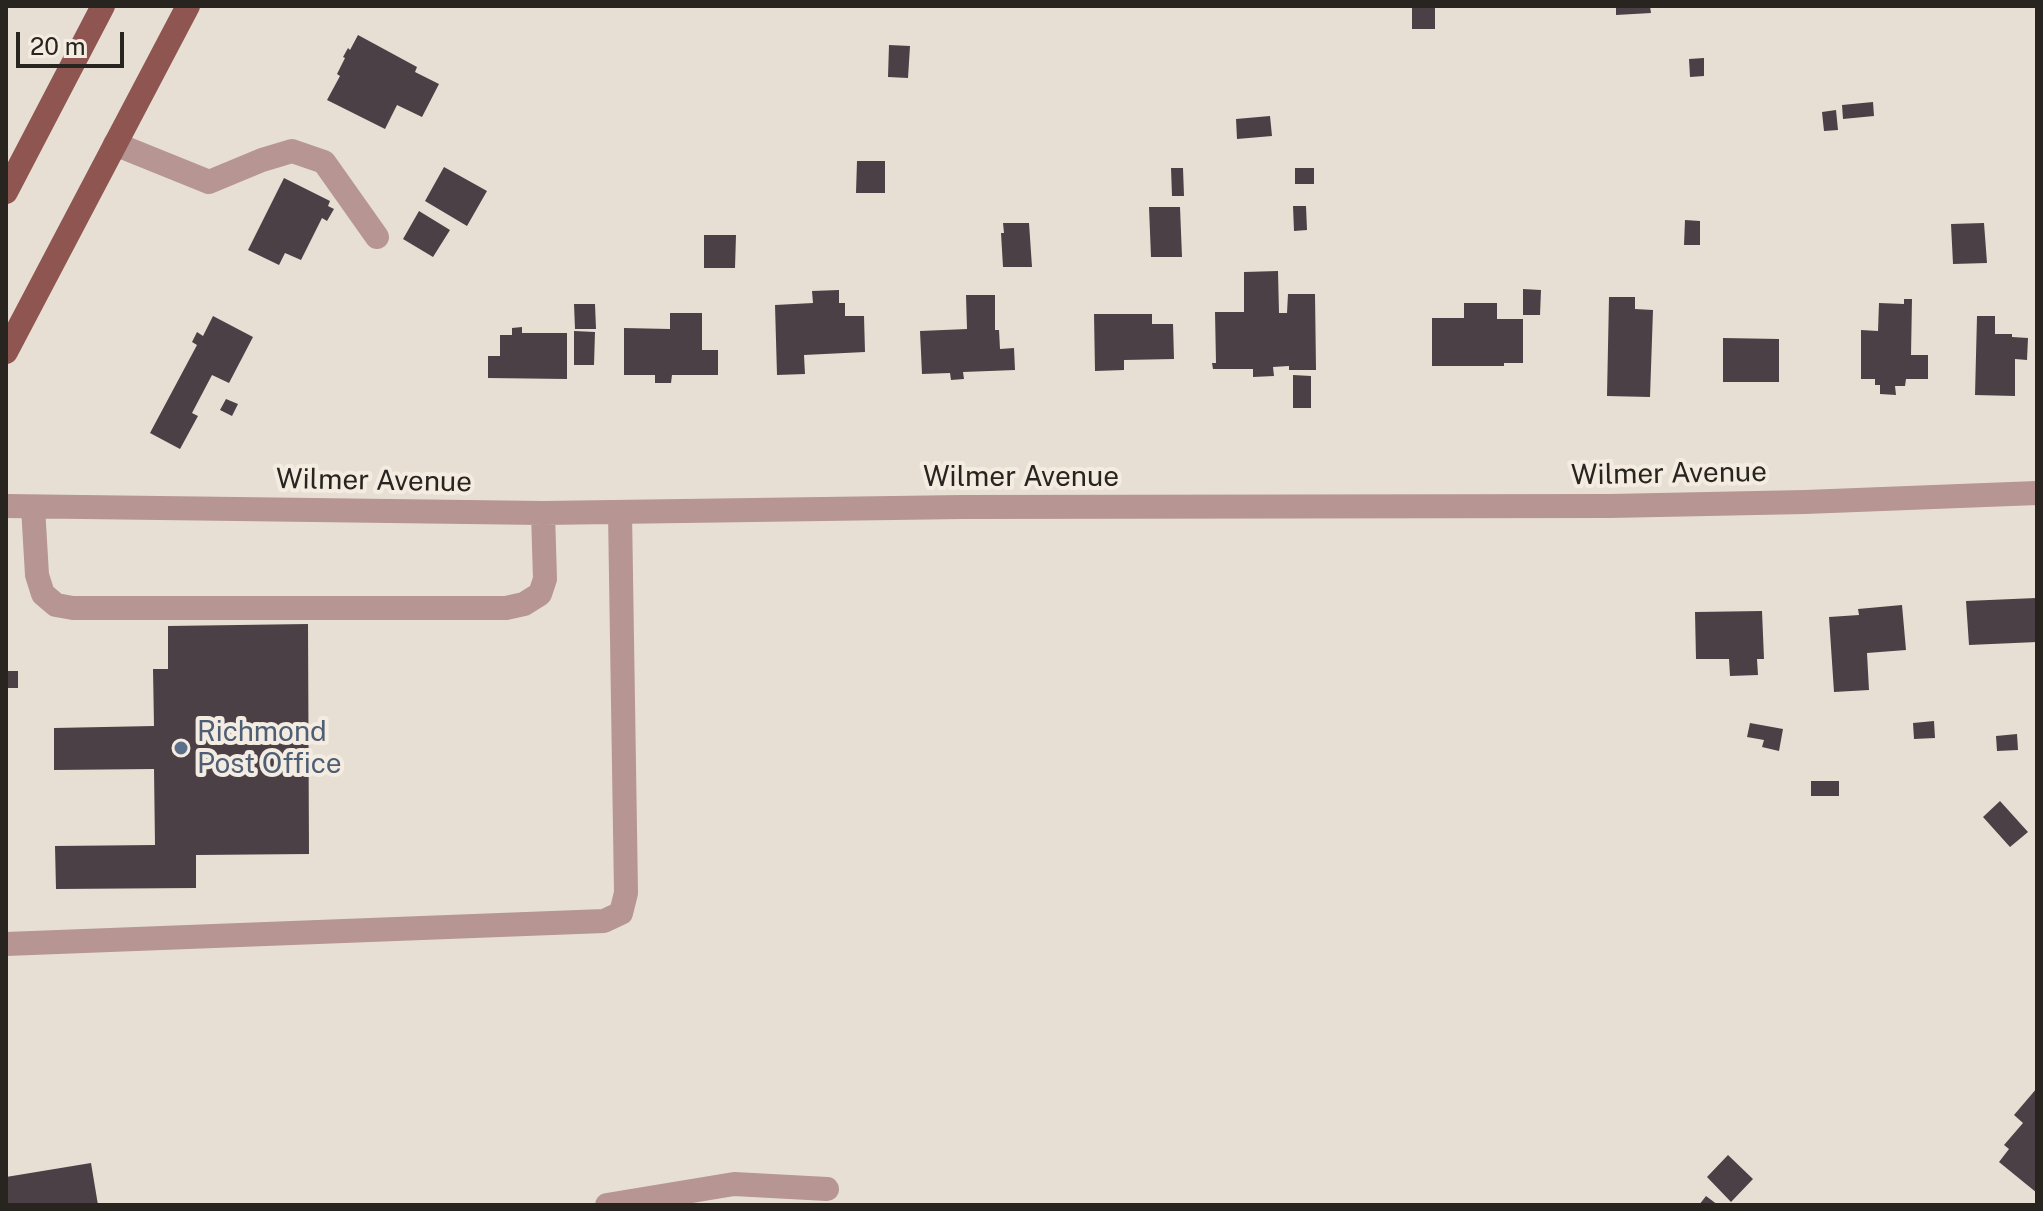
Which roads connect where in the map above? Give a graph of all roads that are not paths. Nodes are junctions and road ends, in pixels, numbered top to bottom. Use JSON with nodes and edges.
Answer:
{"nodes":[{"id":1,"x":103,"y":6,"type":"edge"},
{"id":2,"x":188,"y":6,"type":"edge"},
{"id":3,"x":115,"y":144,"type":"junction"},
{"id":4,"x":6,"y":192,"type":"edge"},
{"id":5,"x":377,"y":237,"type":"dead end"},
{"id":6,"x":6,"y":352,"type":"edge"},
{"id":7,"x":2037,"y":493,"type":"edge"},
{"id":8,"x":6,"y":506,"type":"edge"},
{"id":9,"x":33,"y":507,"type":"junction"},
{"id":10,"x":620,"y":512,"type":"junction"},
{"id":11,"x":543,"y":513,"type":"junction"},
{"id":12,"x":6,"y":944,"type":"edge"},
{"id":13,"x":827,"y":1189,"type":"dead end"},
{"id":14,"x":607,"y":1205,"type":"edge"}],
"edges":[{"from":1,"to":4,"type":"main road"},
{"from":2,"to":3,"type":"main road"},
{"from":3,"to":5,"type":"street"},
{"from":3,"to":6,"type":"main road"},
{"from":7,"to":10,"type":"street","name":"Wilmer Avenue"},
{"from":8,"to":9,"type":"street","name":"Wilmer Avenue"},
{"from":9,"to":11,"type":"street","name":"Wilmer Avenue"},
{"from":9,"to":11,"type":"street"},
{"from":10,"to":11,"type":"street","name":"Wilmer Avenue"},
{"from":10,"to":12,"type":"street"},
{"from":13,"to":14,"type":"street"}]}
